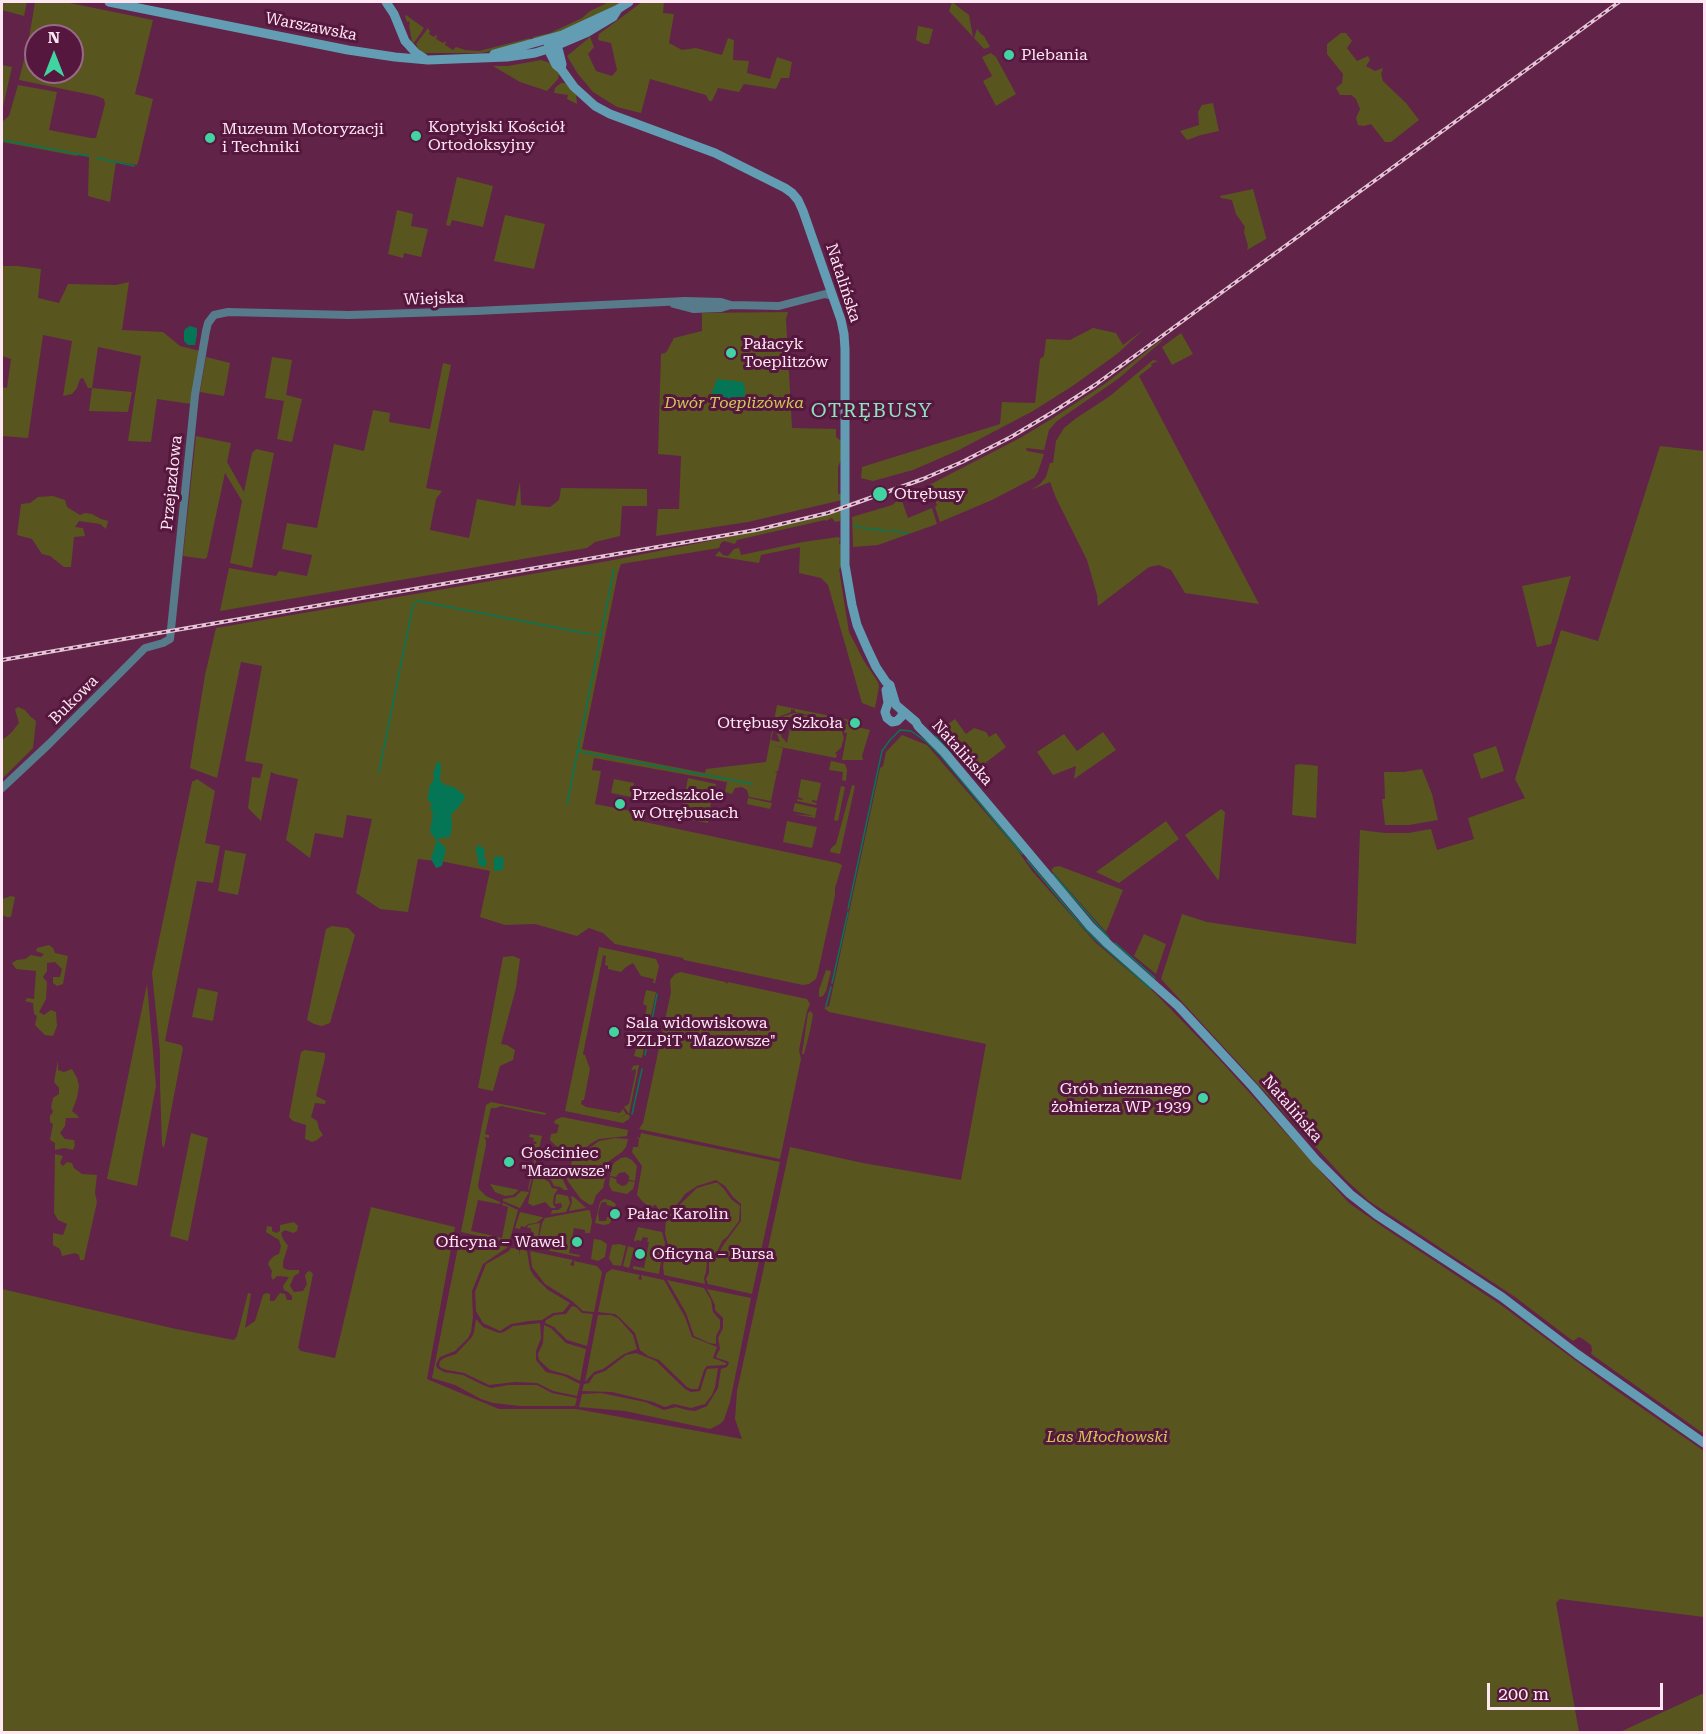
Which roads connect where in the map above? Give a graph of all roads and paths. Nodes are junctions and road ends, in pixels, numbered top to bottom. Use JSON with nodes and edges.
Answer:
{"nodes":[{"id":1,"x":109,"y":2,"type":"edge"},
{"id":2,"x":386,"y":2,"type":"edge"},
{"id":3,"x":629,"y":2,"type":"edge"},
{"id":4,"x":405,"y":45,"type":"junction"},
{"id":5,"x":551,"y":45,"type":"junction"},
{"id":6,"x":395,"y":57,"type":"junction"},
{"id":7,"x":413,"y":59,"type":"junction"},
{"id":8,"x":428,"y":60,"type":"junction"},
{"id":9,"x":832,"y":296,"type":"junction"},
{"id":10,"x":206,"y":331,"type":"joint"},
{"id":11,"x":170,"y":639,"type":"joint"},
{"id":12,"x":2,"y":788,"type":"edge"},
{"id":13,"x":1704,"y":1443,"type":"edge"}],
"edges":[{"from":1,"to":6,"type":"main road","name":"Warszawska"},
{"from":2,"to":4,"type":"main road"},
{"from":3,"to":5,"type":"main road","name":"Warszawska"},
{"from":4,"to":6,"type":"main road"},
{"from":4,"to":7,"type":"main road"},
{"from":4,"to":8,"type":"main road"},
{"from":5,"to":8,"type":"main road","name":"Warszawska"},
{"from":5,"to":9,"type":"main road","name":"Natalińska"},
{"from":6,"to":7,"type":"main road","name":"Warszawska"},
{"from":7,"to":8,"type":"main road","name":"Warszawska"},
{"from":9,"to":10,"type":"street","name":"Wiejska"},
{"from":9,"to":13,"type":"main road","name":"Natalińska"},
{"from":10,"to":11,"type":"street","name":"Przejazdowa"},
{"from":11,"to":12,"type":"street","name":"Bukowa"}]}
